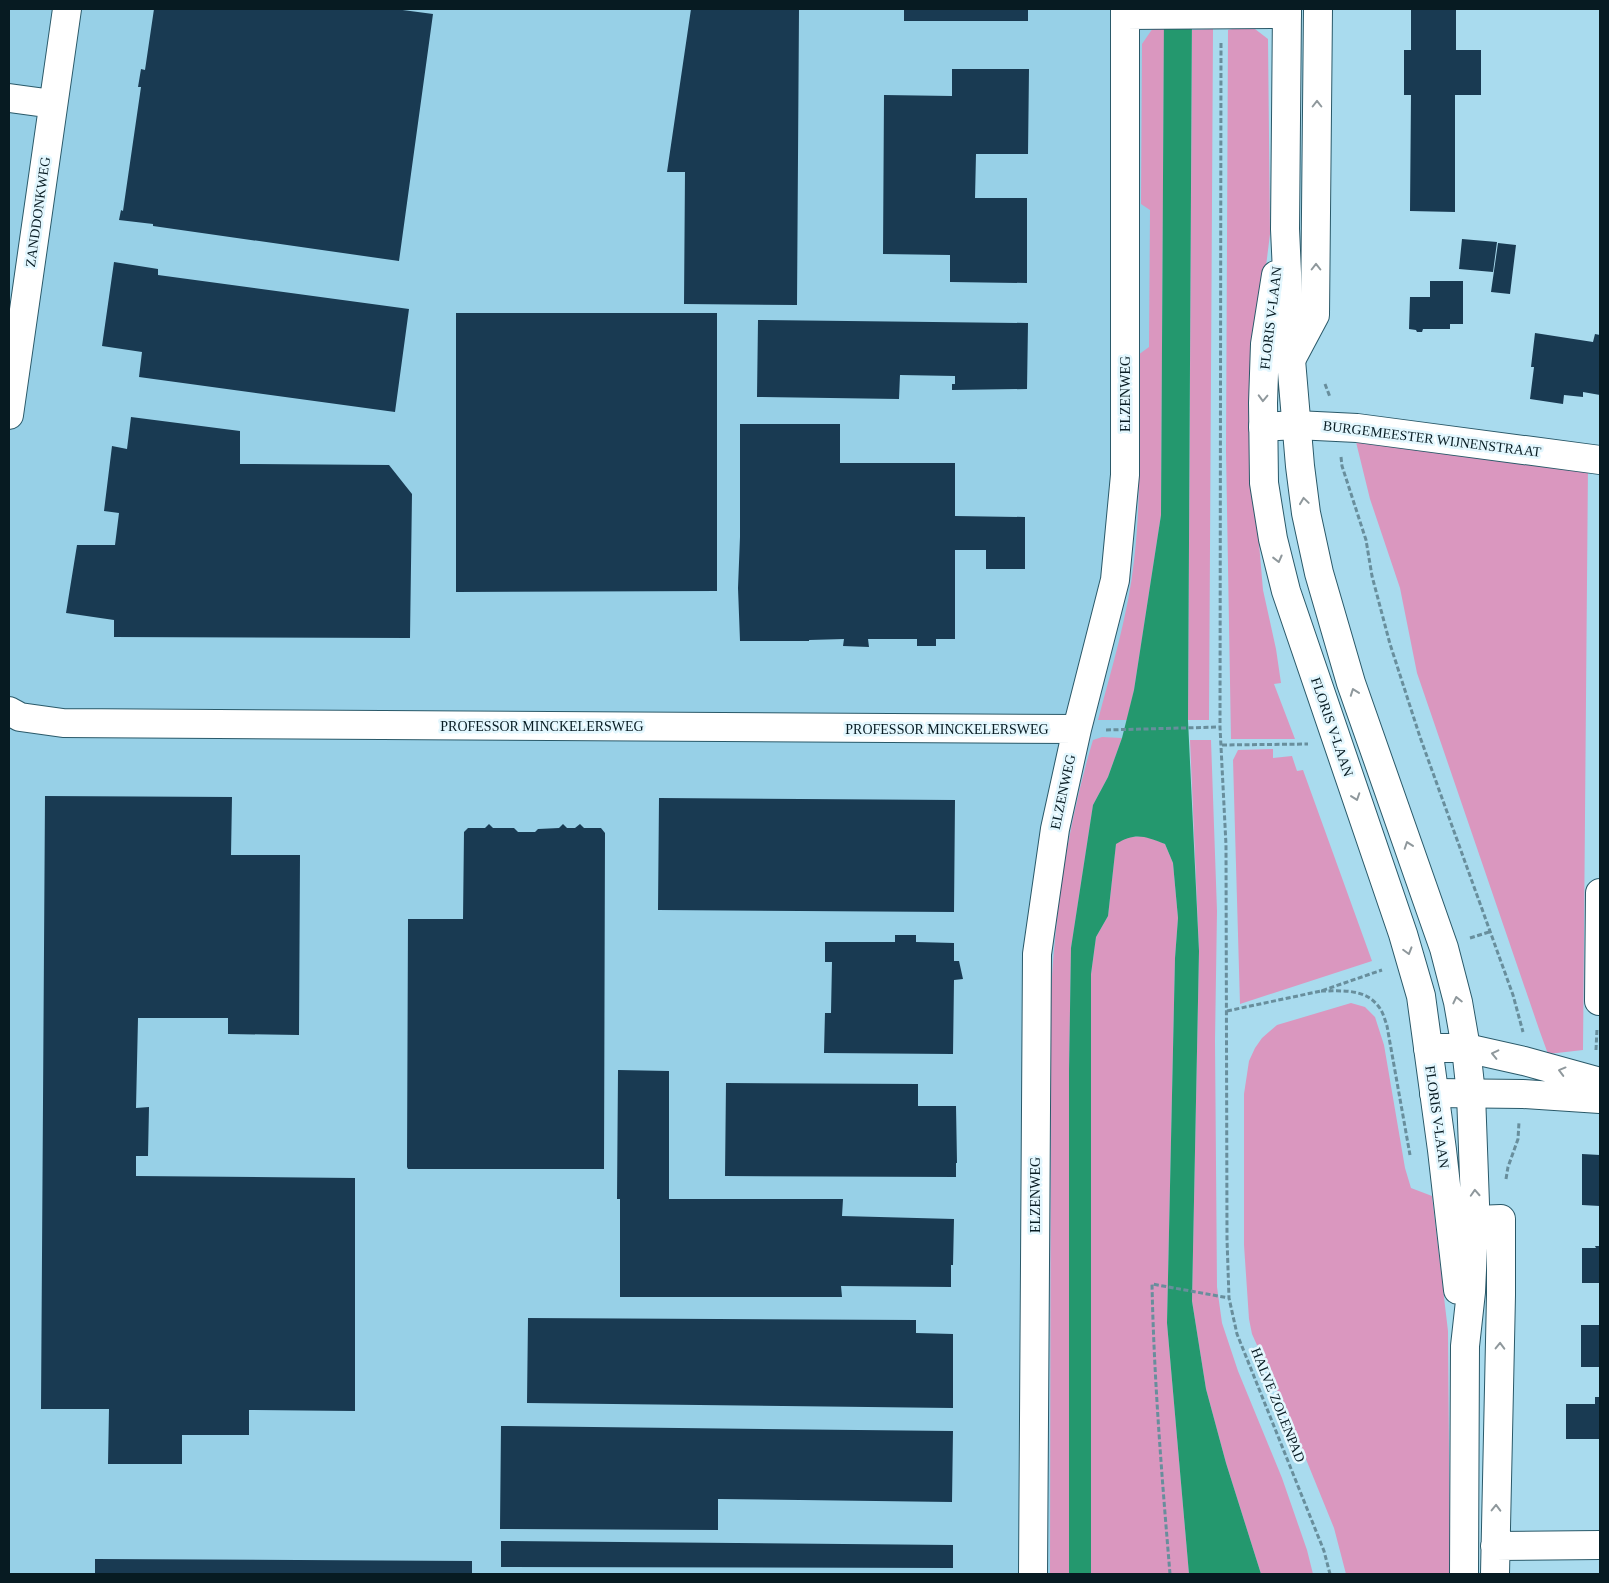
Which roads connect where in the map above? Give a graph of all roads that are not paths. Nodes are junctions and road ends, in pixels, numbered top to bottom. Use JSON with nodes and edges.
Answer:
{"nodes":[{"id":1,"x":67,"y":9,"type":"edge"},
{"id":2,"x":1318,"y":9,"type":"edge"},
{"id":3,"x":1125,"y":12,"type":"edge"},
{"id":4,"x":1287,"y":12,"type":"edge"},
{"id":5,"x":9,"y":98,"type":"edge"},
{"id":6,"x":53,"y":104,"type":"junction"},
{"id":7,"x":1285,"y":229,"type":"junction"},
{"id":8,"x":1291,"y":360,"type":"junction"},
{"id":9,"x":9,"y":415,"type":"edge"},
{"id":10,"x":1296,"y":426,"type":"junction"},
{"id":11,"x":1263,"y":427,"type":"junction"},
{"id":12,"x":1600,"y":460,"type":"edge"},
{"id":13,"x":9,"y":711,"type":"edge"},
{"id":14,"x":1077,"y":729,"type":"junction"},
{"id":15,"x":1600,"y":892,"type":"edge"},
{"id":16,"x":1599,"y":1000,"type":"dead end"},
{"id":17,"x":1428,"y":1048,"type":"junction"},
{"id":18,"x":1466,"y":1048,"type":"junction"},
{"id":19,"x":1600,"y":1082,"type":"edge"},
{"id":20,"x":1434,"y":1093,"type":"junction"},
{"id":21,"x":1471,"y":1094,"type":"junction"},
{"id":22,"x":1600,"y":1099,"type":"edge"},
{"id":23,"x":1475,"y":1220,"type":"junction"},
{"id":24,"x":1600,"y":1545,"type":"edge"},
{"id":25,"x":1495,"y":1546,"type":"junction"},
{"id":26,"x":1033,"y":1574,"type":"edge"},
{"id":27,"x":1464,"y":1574,"type":"edge"},
{"id":28,"x":1495,"y":1574,"type":"edge"}],
"edges":[{"from":1,"to":6,"type":"street","name":"ZANDDONKWEG"},
{"from":8,"to":2,"type":"street","name":"FLORIS V-LAAN","one_way":true},
{"from":3,"to":4,"type":"street","name":"ELZENWEG"},
{"from":3,"to":14,"type":"street","name":"ELZENWEG"},
{"from":4,"to":7,"type":"street","name":"FLORIS V-LAAN"},
{"from":5,"to":6,"type":"street"},
{"from":6,"to":9,"type":"street","name":"ZANDDONKWEG"},
{"from":7,"to":8,"type":"street","name":"FLORIS V-LAAN"},
{"from":7,"to":11,"type":"street","name":"FLORIS V-LAAN","one_way":true},
{"from":8,"to":10,"type":"street","name":"FLORIS V-LAAN"},
{"from":10,"to":11,"type":"street","name":"BURGEMEESTER WIJNENSTRAAT"},
{"from":10,"to":12,"type":"street","name":"BURGEMEESTER WIJNENSTRAAT"},
{"from":18,"to":10,"type":"street","name":"FLORIS V-LAAN","one_way":true},
{"from":11,"to":17,"type":"street","name":"FLORIS V-LAAN","one_way":true},
{"from":13,"to":14,"type":"street","name":"PROFESSOR MINCKELERSWEG"},
{"from":14,"to":26,"type":"street","name":"ELZENWEG"},
{"from":15,"to":16,"type":"street"},
{"from":17,"to":18,"type":"street"},
{"from":17,"to":20,"type":"street","name":"FLORIS V-LAAN"},
{"from":19,"to":18,"type":"street","one_way":true},
{"from":18,"to":21,"type":"street","name":"FLORIS V-LAAN"},
{"from":20,"to":21,"type":"street"},
{"from":20,"to":23,"type":"street","name":"FLORIS V-LAAN"},
{"from":21,"to":22,"type":"street"},
{"from":23,"to":21,"type":"street","name":"FLORIS V-LAAN","one_way":true},
{"from":25,"to":23,"type":"street","name":"FLORIS V-LAAN","one_way":true},
{"from":23,"to":27,"type":"street","name":"FLORIS V-LAAN"},
{"from":24,"to":25,"type":"street"},
{"from":25,"to":28,"type":"street","name":"FLORIS V-LAAN"}]}
